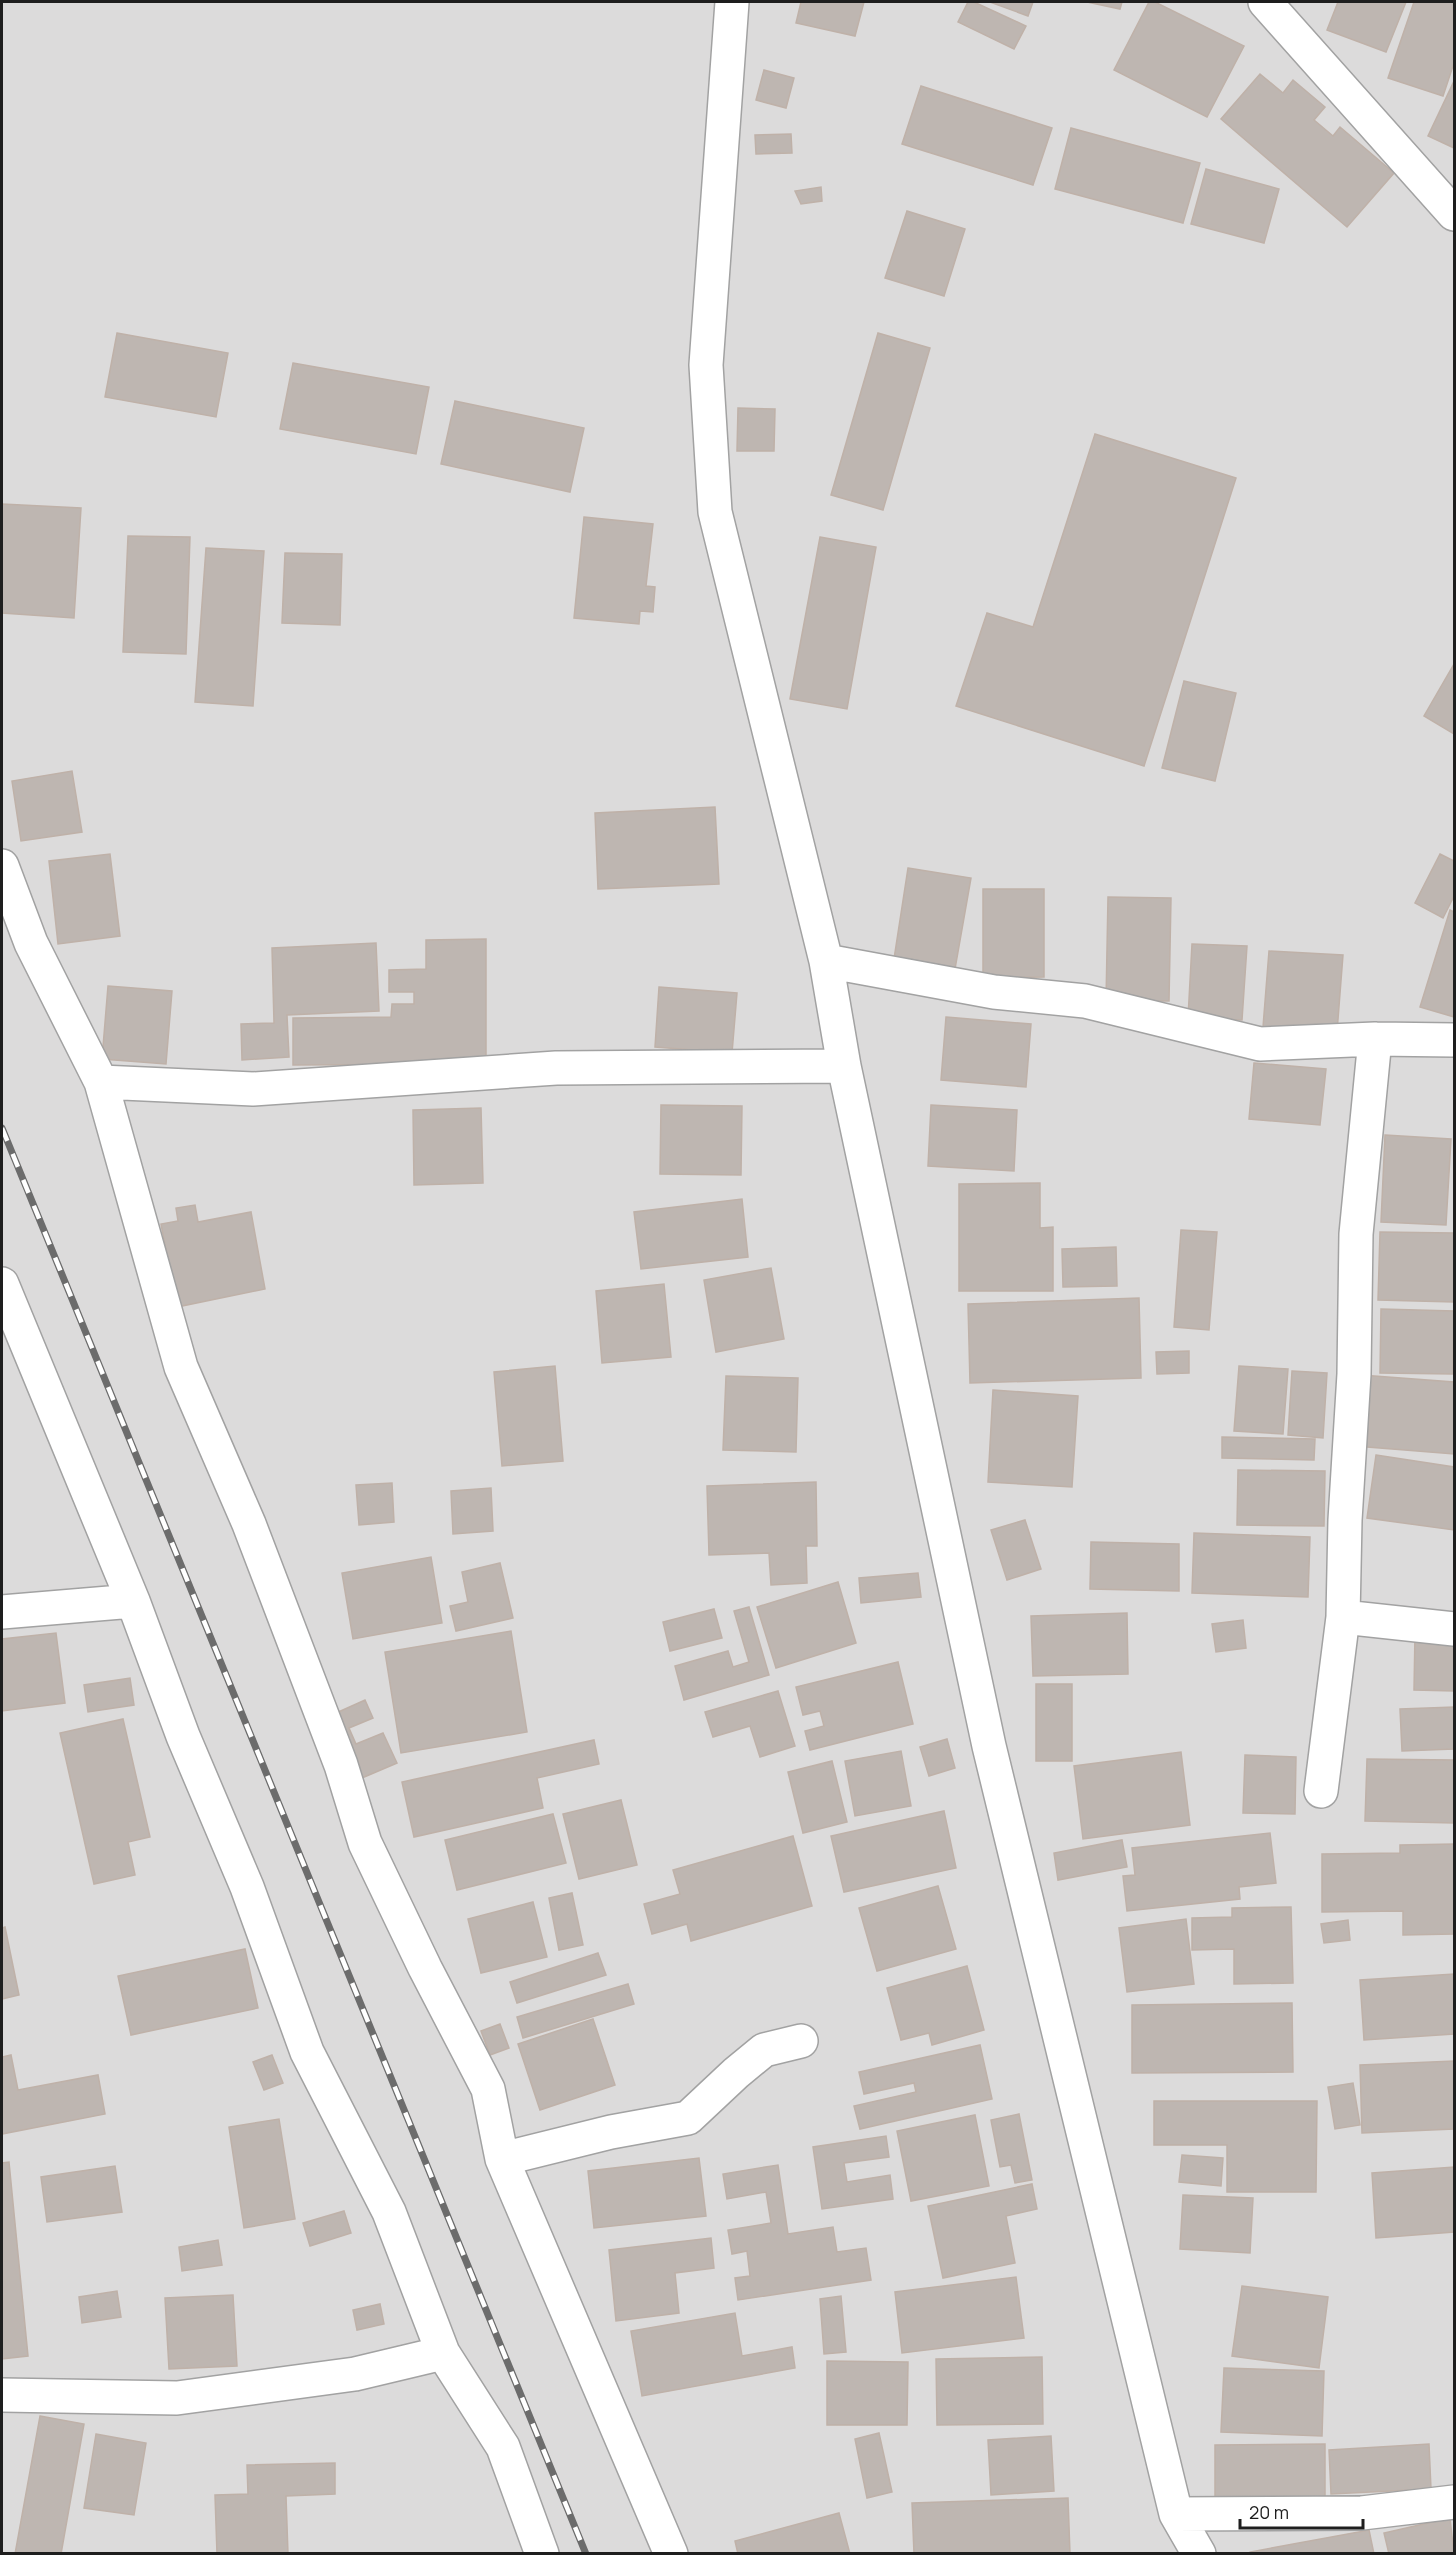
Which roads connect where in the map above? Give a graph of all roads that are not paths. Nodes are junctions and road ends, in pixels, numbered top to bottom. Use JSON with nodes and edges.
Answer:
{"nodes":[{"id":1,"x":732,"y":2,"type":"edge"},
{"id":2,"x":1265,"y":2,"type":"edge"},
{"id":3,"x":1455,"y":214,"type":"edge"},
{"id":4,"x":2,"y":866,"type":"edge"},
{"id":5,"x":826,"y":961,"type":"junction"},
{"id":6,"x":1375,"y":1039,"type":"junction"},
{"id":7,"x":1455,"y":1040,"type":"edge"},
{"id":8,"x":844,"y":1066,"type":"junction"},
{"id":9,"x":101,"y":1082,"type":"junction"},
{"id":10,"x":2,"y":1284,"type":"edge"},
{"id":11,"x":133,"y":1601,"type":"junction"},
{"id":12,"x":2,"y":1612,"type":"edge"},
{"id":13,"x":1343,"y":1617,"type":"junction"},
{"id":14,"x":1455,"y":1629,"type":"edge"},
{"id":15,"x":1321,"y":1791,"type":"dead end"},
{"id":16,"x":801,"y":2041,"type":"dead end"},
{"id":17,"x":502,"y":2159,"type":"junction"},
{"id":18,"x":443,"y":2353,"type":"junction"},
{"id":19,"x":2,"y":2395,"type":"edge"},
{"id":20,"x":1455,"y":2502,"type":"edge"},
{"id":21,"x":1176,"y":2514,"type":"junction"},
{"id":22,"x":542,"y":2553,"type":"edge"},
{"id":23,"x":671,"y":2553,"type":"edge"},
{"id":24,"x":1199,"y":2553,"type":"edge"}],
"edges":[{"from":1,"to":5,"type":"street"},
{"from":2,"to":3,"type":"street"},
{"from":4,"to":9,"type":"street"},
{"from":5,"to":6,"type":"street"},
{"from":5,"to":8,"type":"street"},
{"from":6,"to":7,"type":"street"},
{"from":6,"to":13,"type":"street"},
{"from":8,"to":9,"type":"street"},
{"from":8,"to":21,"type":"street"},
{"from":9,"to":17,"type":"street"},
{"from":10,"to":11,"type":"street"},
{"from":11,"to":12,"type":"street"},
{"from":11,"to":18,"type":"street"},
{"from":13,"to":14,"type":"street"},
{"from":13,"to":15,"type":"street"},
{"from":16,"to":17,"type":"street"},
{"from":17,"to":23,"type":"street"},
{"from":18,"to":19,"type":"street"},
{"from":18,"to":22,"type":"street"},
{"from":20,"to":21,"type":"street"},
{"from":21,"to":24,"type":"street"}]}
